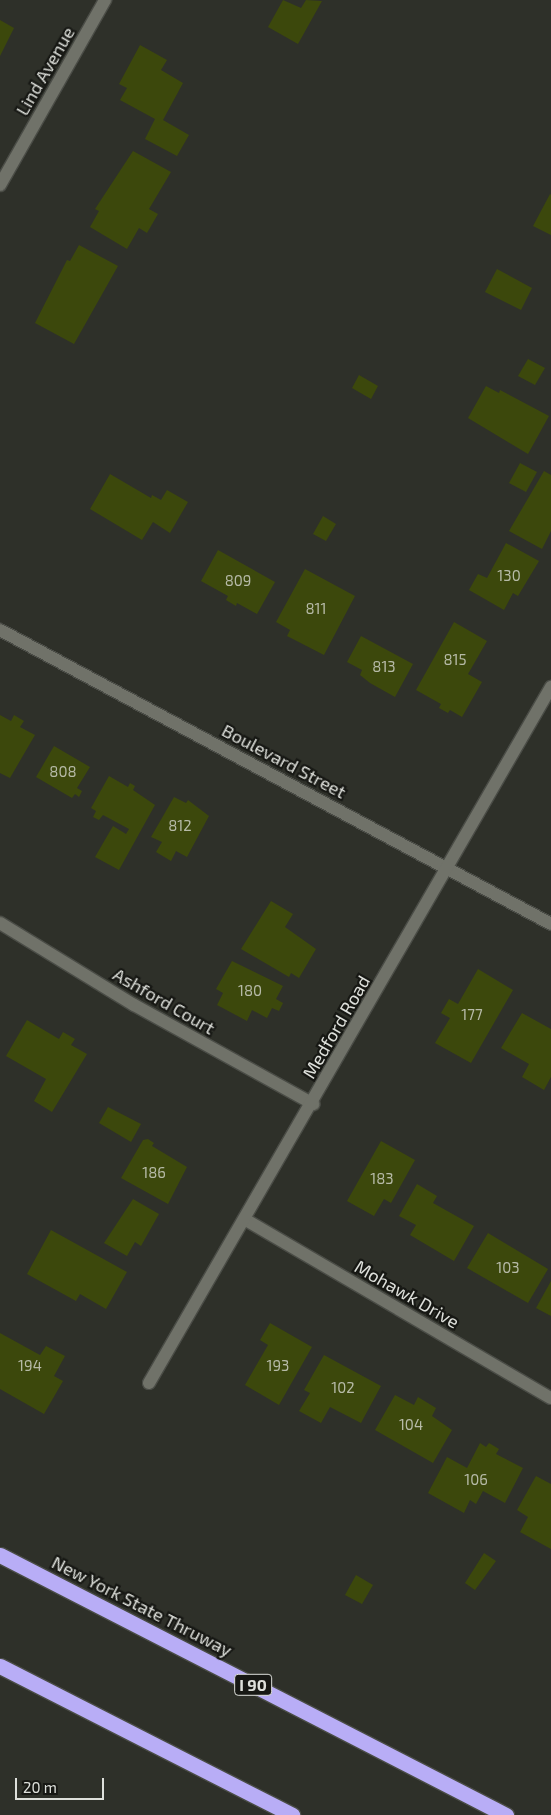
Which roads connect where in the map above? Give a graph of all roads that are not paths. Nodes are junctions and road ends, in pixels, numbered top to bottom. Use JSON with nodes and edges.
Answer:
{"nodes":[{"id":1,"x":105,"y":0,"type":"edge"},
{"id":2,"x":0,"y":186,"type":"edge"},
{"id":3,"x":0,"y":630,"type":"edge"},
{"id":4,"x":551,"y":686,"type":"edge"},
{"id":5,"x":448,"y":867,"type":"junction"},
{"id":6,"x":0,"y":923,"type":"edge"},
{"id":7,"x":551,"y":924,"type":"edge"},
{"id":8,"x":313,"y":1104,"type":"junction"},
{"id":9,"x":246,"y":1220,"type":"junction"},
{"id":10,"x":150,"y":1383,"type":"dead end"},
{"id":11,"x":551,"y":1398,"type":"edge"},
{"id":12,"x":0,"y":1554,"type":"edge"},
{"id":13,"x":0,"y":1666,"type":"edge"},
{"id":14,"x":292,"y":1815,"type":"edge"},
{"id":15,"x":506,"y":1815,"type":"edge"}],
"edges":[{"from":1,"to":2,"type":"street","name":"Lind Avenue"},
{"from":3,"to":5,"type":"street","name":"Boulevard Street"},
{"from":4,"to":5,"type":"street","name":"Medford Road"},
{"from":5,"to":7,"type":"street","name":"Boulevard Street"},
{"from":5,"to":8,"type":"street","name":"Medford Road"},
{"from":6,"to":8,"type":"street","name":"Ashford Court"},
{"from":8,"to":9,"type":"street","name":"Medford Road"},
{"from":9,"to":10,"type":"street","name":"Medford Road"},
{"from":9,"to":11,"type":"street","name":"Mohawk Drive"},
{"from":12,"to":15,"type":"highway","name":"New York State Thruway","number":"I 90"},
{"from":13,"to":14,"type":"highway"}]}
